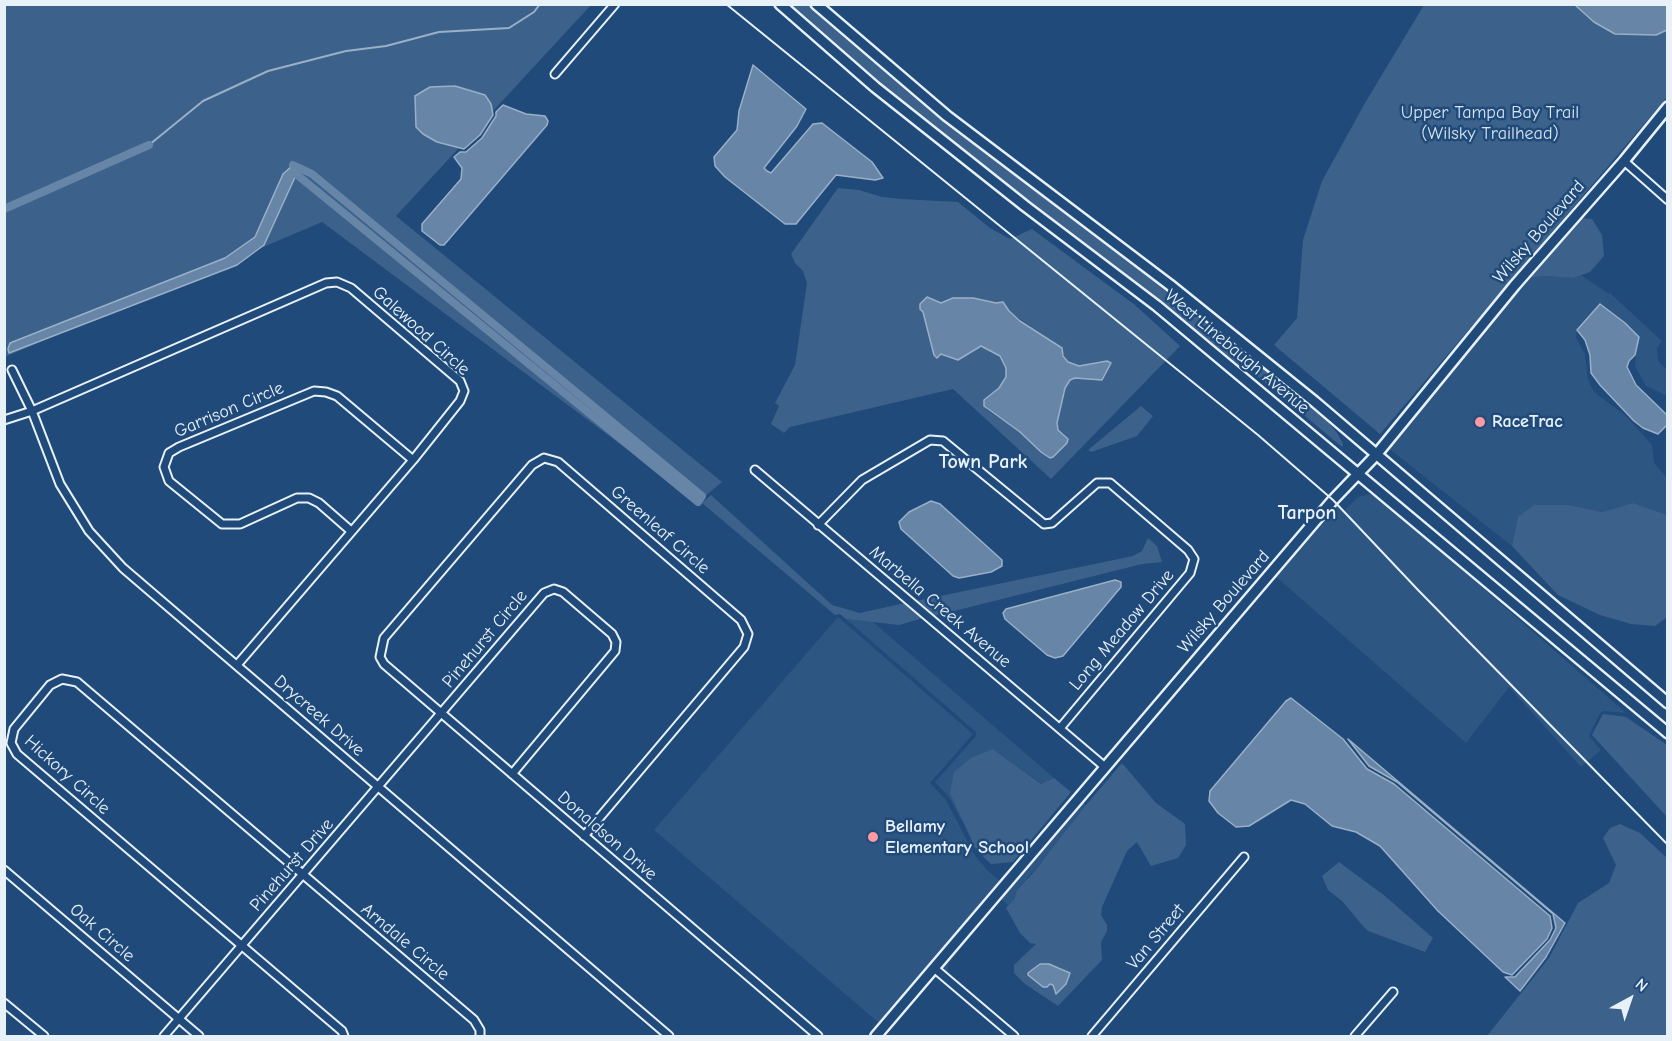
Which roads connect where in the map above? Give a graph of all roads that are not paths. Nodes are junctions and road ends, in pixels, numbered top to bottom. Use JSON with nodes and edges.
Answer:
{"nodes":[{"id":1,"x":615,"y":4,"type":"edge"},
{"id":2,"x":780,"y":4,"type":"edge"},
{"id":3,"x":816,"y":4,"type":"edge"},
{"id":4,"x":555,"y":74,"type":"dead end"},
{"id":5,"x":1668,"y":107,"type":"edge"},
{"id":6,"x":1624,"y":161,"type":"junction"},
{"id":7,"x":1668,"y":200,"type":"edge"},
{"id":8,"x":12,"y":370,"type":"dead end"},
{"id":9,"x":32,"y":411,"type":"junction"},
{"id":10,"x":4,"y":420,"type":"edge"},
{"id":11,"x":1376,"y":455,"type":"junction"},
{"id":12,"x":413,"y":460,"type":"junction"},
{"id":13,"x":755,"y":470,"type":"dead end"},
{"id":14,"x":1358,"y":473,"type":"junction"},
{"id":15,"x":818,"y":525,"type":"junction"},
{"id":16,"x":351,"y":531,"type":"junction"},
{"id":17,"x":380,"y":657,"type":"joint"},
{"id":18,"x":237,"y":665,"type":"junction"},
{"id":19,"x":1668,"y":703,"type":"edge"},
{"id":20,"x":441,"y":714,"type":"junction"},
{"id":21,"x":1061,"y":727,"type":"junction"},
{"id":22,"x":1668,"y":733,"type":"edge"},
{"id":23,"x":1105,"y":767,"type":"junction"},
{"id":24,"x":512,"y":774,"type":"junction"},
{"id":25,"x":379,"y":787,"type":"junction"},
{"id":26,"x":584,"y":836,"type":"junction"},
{"id":27,"x":1244,"y":857,"type":"dead end"},
{"id":28,"x":4,"y":870,"type":"edge"},
{"id":29,"x":303,"y":875,"type":"junction"},
{"id":30,"x":242,"y":946,"type":"junction"},
{"id":31,"x":934,"y":968,"type":"junction"},
{"id":32,"x":1393,"y":992,"type":"dead end"},
{"id":33,"x":4,"y":1003,"type":"edge"},
{"id":34,"x":179,"y":1019,"type":"junction"},
{"id":35,"x":881,"y":1035,"type":"edge"},
{"id":36,"x":44,"y":1036,"type":"edge"},
{"id":37,"x":164,"y":1036,"type":"edge"},
{"id":38,"x":199,"y":1036,"type":"edge"},
{"id":39,"x":344,"y":1036,"type":"edge"},
{"id":40,"x":480,"y":1036,"type":"edge"},
{"id":41,"x":669,"y":1036,"type":"edge"},
{"id":42,"x":818,"y":1036,"type":"edge"},
{"id":43,"x":1014,"y":1036,"type":"edge"},
{"id":44,"x":1092,"y":1036,"type":"edge"},
{"id":45,"x":1355,"y":1036,"type":"edge"}],
"edges":[{"from":1,"to":4,"type":"street"},
{"from":2,"to":14,"type":"main road","name":"West Linebaugh Avenue"},
{"from":3,"to":11,"type":"main road","name":"West Linebaugh Avenue"},
{"from":5,"to":6,"type":"main road","name":"Wilsky Boulevard"},
{"from":6,"to":7,"type":"street"},
{"from":6,"to":11,"type":"main road","name":"Wilsky Boulevard"},
{"from":8,"to":9,"type":"street","name":"Drycreek Drive"},
{"from":9,"to":10,"type":"street"},
{"from":9,"to":12,"type":"street","name":"Galewood Circle"},
{"from":9,"to":18,"type":"street","name":"Drycreek Drive"},
{"from":11,"to":14,"type":"main road","name":"Wilsky Boulevard"},
{"from":11,"to":19,"type":"main road","name":"West Linebaugh Avenue"},
{"from":12,"to":16,"type":"street","name":"Galewood Circle"},
{"from":12,"to":16,"type":"street","name":"Garrison Circle"},
{"from":13,"to":15,"type":"street","name":"Marbella Creek Avenue"},
{"from":14,"to":22,"type":"main road","name":"West Linebaugh Avenue"},
{"from":14,"to":23,"type":"main road","name":"Wilsky Boulevard"},
{"from":15,"to":21,"type":"street","name":"Marbella Creek Avenue"},
{"from":15,"to":21,"type":"street","name":"Long Meadow Drive"},
{"from":16,"to":18,"type":"street","name":"Galewood Circle"},
{"from":17,"to":20,"type":"street","name":"Donaldson Drive"},
{"from":17,"to":26,"type":"street","name":"Greenleaf Circle"},
{"from":18,"to":25,"type":"street","name":"Drycreek Drive"},
{"from":20,"to":24,"type":"street","name":"Donaldson Drive"},
{"from":20,"to":24,"type":"street","name":"Pinehurst Circle"},
{"from":20,"to":25,"type":"street","name":"Pinehurst Drive"},
{"from":21,"to":23,"type":"street","name":"Marbella Creek Avenue"},
{"from":23,"to":31,"type":"main road","name":"Wilsky Boulevard"},
{"from":24,"to":26,"type":"street","name":"Donaldson Drive"},
{"from":25,"to":29,"type":"street","name":"Pinehurst Drive"},
{"from":25,"to":41,"type":"street","name":"Drycreek Drive"},
{"from":26,"to":42,"type":"street","name":"Donaldson Drive"},
{"from":27,"to":44,"type":"street","name":"Van Street"},
{"from":28,"to":34,"type":"street","name":"Oak Circle"},
{"from":29,"to":30,"type":"street","name":"Pinehurst Drive"},
{"from":29,"to":30,"type":"street","name":"Hickory Circle"},
{"from":29,"to":40,"type":"street","name":"Arndale Circle"},
{"from":30,"to":34,"type":"street","name":"Pinehurst Drive"},
{"from":30,"to":39,"type":"street"},
{"from":31,"to":35,"type":"main road","name":"Wilsky Boulevard"},
{"from":31,"to":43,"type":"street"},
{"from":32,"to":45,"type":"street"},
{"from":33,"to":36,"type":"street"},
{"from":34,"to":37,"type":"street","name":"Pinehurst Drive"},
{"from":34,"to":38,"type":"street","name":"Oak Circle"}]}
